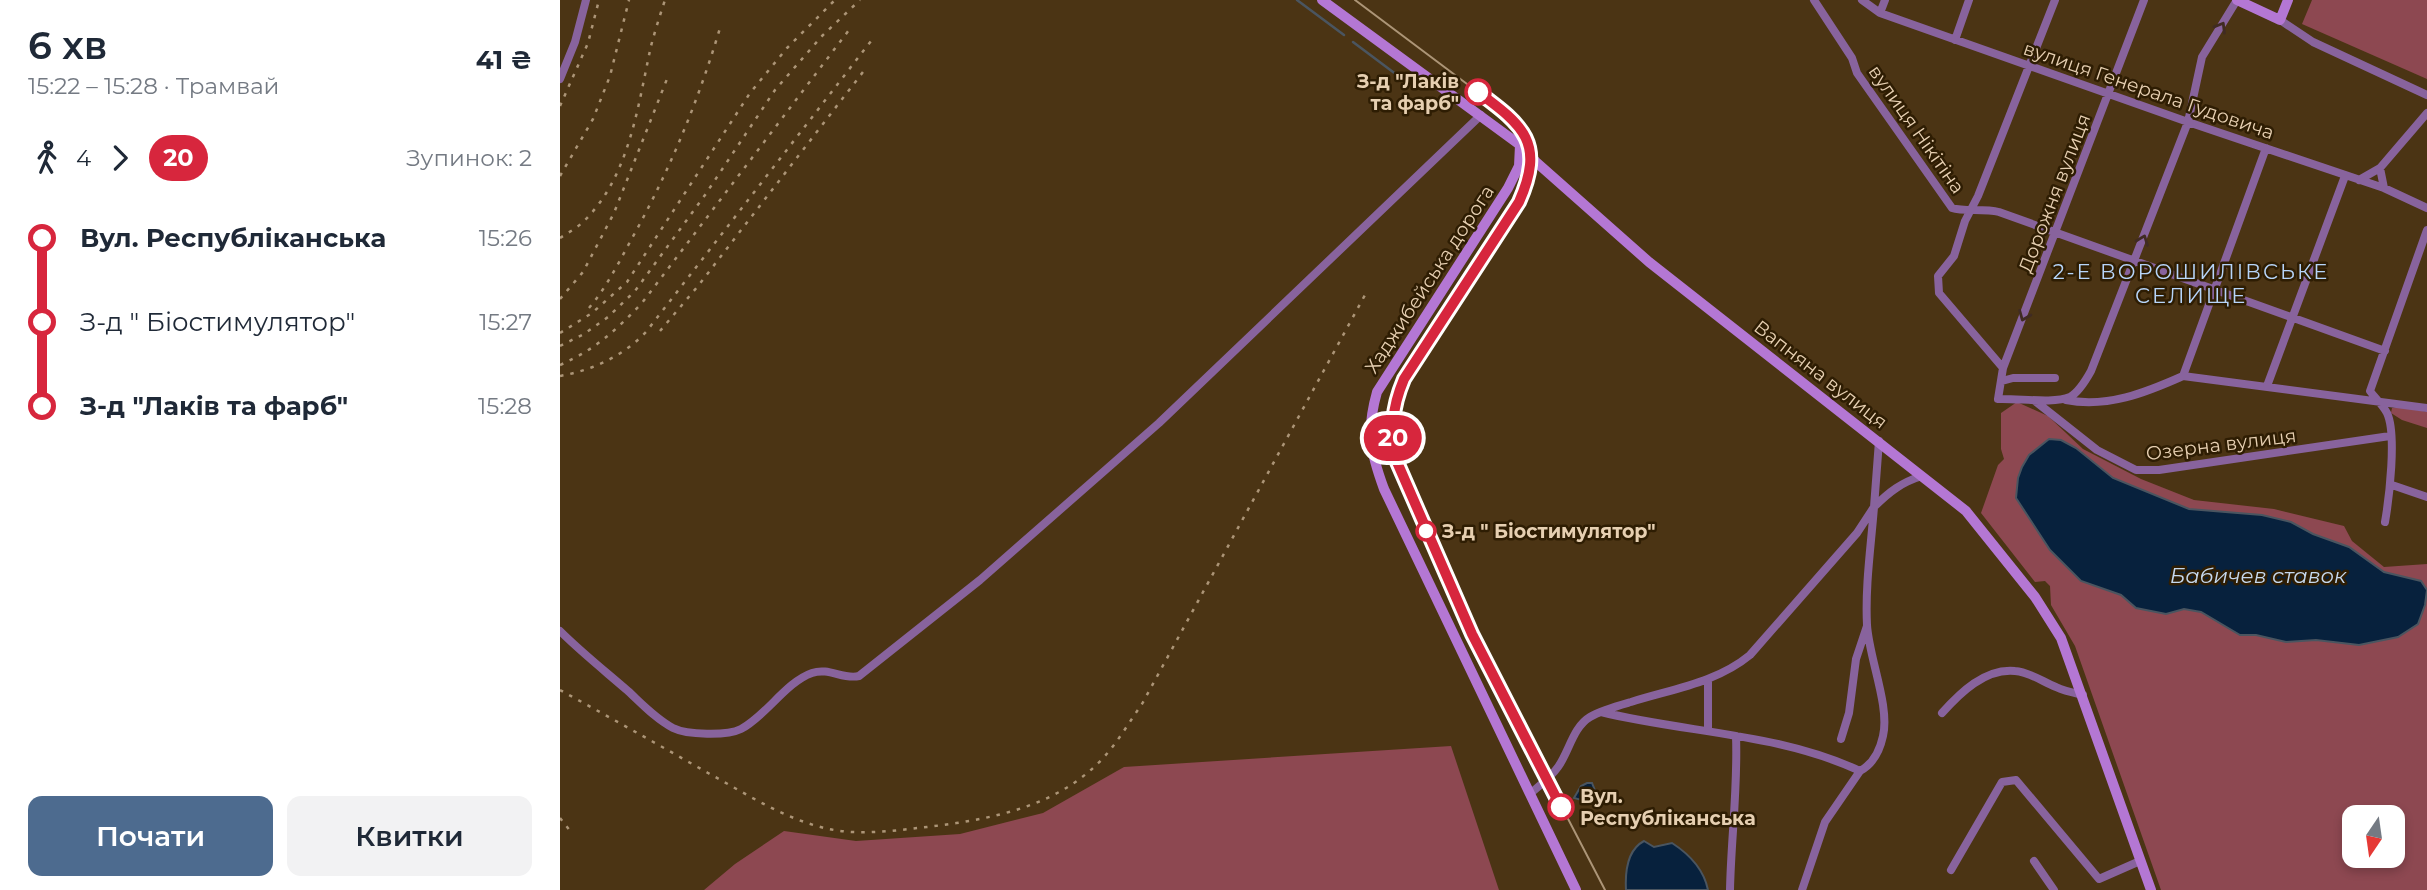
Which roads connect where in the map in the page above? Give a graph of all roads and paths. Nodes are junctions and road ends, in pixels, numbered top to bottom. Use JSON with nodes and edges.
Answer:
{"nodes":[{"id":1,"x":586,"y":0,"type":"edge"},
{"id":2,"x":1322,"y":0,"type":"edge"},
{"id":3,"x":1814,"y":0,"type":"edge"},
{"id":4,"x":1862,"y":0,"type":"edge"},
{"id":5,"x":1885,"y":0,"type":"edge"},
{"id":6,"x":1969,"y":0,"type":"edge"},
{"id":7,"x":2055,"y":0,"type":"edge"},
{"id":8,"x":2144,"y":0,"type":"edge"},
{"id":9,"x":2237,"y":0,"type":"edge"},
{"id":10,"x":2288,"y":0,"type":"edge"},
{"id":11,"x":1880,"y":13,"type":"junction"},
{"id":12,"x":2280,"y":20,"type":"junction"},
{"id":13,"x":1955,"y":40,"type":"junction"},
{"id":14,"x":2031,"y":65,"type":"junction"},
{"id":15,"x":560,"y":79,"type":"edge"},
{"id":16,"x":2109,"y":93,"type":"junction"},
{"id":17,"x":2427,"y":95,"type":"edge"},
{"id":18,"x":2427,"y":113,"type":"edge"},
{"id":19,"x":1481,"y":115,"type":"junction"},
{"id":20,"x":2188,"y":122,"type":"junction"},
{"id":21,"x":1520,"y":145,"type":"junction"},
{"id":22,"x":2266,"y":148,"type":"junction"},
{"id":23,"x":2380,"y":168,"type":"junction"},
{"id":24,"x":2345,"y":176,"type":"junction"},
{"id":25,"x":2359,"y":180,"type":"junction"},
{"id":26,"x":2384,"y":188,"type":"junction"},
{"id":27,"x":2427,"y":208,"type":"edge"},
{"id":28,"x":1971,"y":209,"type":"junction"},
{"id":29,"x":2427,"y":230,"type":"edge"},
{"id":30,"x":2057,"y":232,"type":"junction"},
{"id":31,"x":2135,"y":262,"type":"junction"},
{"id":32,"x":2214,"y":289,"type":"junction"},
{"id":33,"x":2292,"y":318,"type":"junction"},
{"id":34,"x":2385,"y":351,"type":"junction"},
{"id":35,"x":2003,"y":368,"type":"junction"},
{"id":36,"x":2183,"y":376,"type":"junction"},
{"id":37,"x":2055,"y":378,"type":"dead end"},
{"id":38,"x":2001,"y":381,"type":"junction"},
{"id":39,"x":2267,"y":386,"type":"junction"},
{"id":40,"x":2059,"y":398,"type":"junction"},
{"id":41,"x":2035,"y":401,"type":"junction"},
{"id":42,"x":2379,"y":403,"type":"junction"},
{"id":43,"x":2427,"y":408,"type":"edge"},
{"id":44,"x":2390,"y":436,"type":"junction"},
{"id":45,"x":1879,"y":441,"type":"junction"},
{"id":46,"x":1922,"y":476,"type":"junction"},
{"id":47,"x":2392,"y":485,"type":"junction"},
{"id":48,"x":2427,"y":498,"type":"edge"},
{"id":49,"x":1874,"y":507,"type":"junction"},
{"id":50,"x":2385,"y":522,"type":"dead end"},
{"id":51,"x":1867,"y":626,"type":"junction"},
{"id":52,"x":560,"y":631,"type":"edge"},
{"id":53,"x":1708,"y":679,"type":"junction"},
{"id":54,"x":2082,"y":695,"type":"junction"},
{"id":55,"x":1601,"y":712,"type":"junction"},
{"id":56,"x":1942,"y":713,"type":"dead end"},
{"id":57,"x":1708,"y":731,"type":"junction"},
{"id":58,"x":1737,"y":736,"type":"junction"},
{"id":59,"x":1841,"y":739,"type":"dead end"},
{"id":60,"x":1860,"y":771,"type":"junction"},
{"id":61,"x":1531,"y":793,"type":"junction"},
{"id":62,"x":2140,"y":860,"type":"junction"},
{"id":63,"x":2034,"y":861,"type":"dead end"},
{"id":64,"x":1951,"y":870,"type":"dead end"},
{"id":65,"x":1576,"y":890,"type":"edge"},
{"id":66,"x":1730,"y":890,"type":"edge"},
{"id":67,"x":1802,"y":890,"type":"edge"},
{"id":68,"x":2054,"y":890,"type":"edge"},
{"id":69,"x":2151,"y":890,"type":"edge"}],
"edges":[{"from":1,"to":15,"type":"street"},
{"from":2,"to":19,"type":"street","name":"Вапняна вулиця"},
{"from":3,"to":28,"type":"street","name":"вулиця Нікітіна"},
{"from":4,"to":11,"type":"street","name":"вулиця Генерала Гудовича"},
{"from":5,"to":11,"type":"street"},
{"from":6,"to":13,"type":"street"},
{"from":7,"to":14,"type":"street"},
{"from":8,"to":16,"type":"street","name":"Дорожня вулиця"},
{"from":9,"to":12,"type":"street"},
{"from":20,"to":9,"type":"street","one_way":true},
{"from":10,"to":12,"type":"street"},
{"from":11,"to":13,"type":"street","name":"вулиця Генерала Гудовича"},
{"from":12,"to":17,"type":"street"},
{"from":13,"to":14,"type":"street","name":"вулиця Генерала Гудовича"},
{"from":14,"to":16,"type":"street","name":"вулиця Генерала Гудовича"},
{"from":14,"to":28,"type":"street"},
{"from":16,"to":20,"type":"street","name":"вулиця Генерала Гудовича"},
{"from":16,"to":30,"type":"street","name":"Дорожня вулиця"},
{"from":18,"to":23,"type":"street"},
{"from":19,"to":21,"type":"street","name":"Вапняна вулиця"},
{"from":19,"to":52,"type":"street"},
{"from":20,"to":22,"type":"street","name":"вулиця Генерала Гудовича"},
{"from":31,"to":20,"type":"street","one_way":true},
{"from":21,"to":45,"type":"street","name":"Вапняна вулиця"},
{"from":21,"to":61,"type":"street","name":"Хаджибейська дорога"},
{"from":22,"to":24,"type":"street","name":"вулиця Генерала Гудовича"},
{"from":22,"to":32,"type":"street"},
{"from":23,"to":25,"type":"street"},
{"from":23,"to":26,"type":"street"},
{"from":24,"to":25,"type":"street","name":"вулиця Генерала Гудовича"},
{"from":24,"to":33,"type":"street"},
{"from":25,"to":26,"type":"street","name":"вулиця Генерала Гудовича"},
{"from":26,"to":27,"type":"street","name":"вулиця Генерала Гудовича"},
{"from":28,"to":30,"type":"street","name":"вулиця Нікітіна"},
{"from":28,"to":35,"type":"street"},
{"from":29,"to":34,"type":"street"},
{"from":30,"to":31,"type":"street","name":"вулиця Нікітіна"},
{"from":30,"to":35,"type":"street","name":"Дорожня вулиця","one_way":true},
{"from":31,"to":32,"type":"street","name":"вулиця Нікітіна"},
{"from":31,"to":40,"type":"street"},
{"from":32,"to":33,"type":"street","name":"вулиця Нікітіна"},
{"from":32,"to":36,"type":"street"},
{"from":33,"to":34,"type":"street","name":"вулиця Нікітіна"},
{"from":33,"to":39,"type":"street"},
{"from":34,"to":42,"type":"street"},
{"from":35,"to":38,"type":"street","name":"Дорожня вулиця"},
{"from":36,"to":39,"type":"street"},
{"from":36,"to":40,"type":"street"},
{"from":37,"to":38,"type":"street"},
{"from":38,"to":41,"type":"street","name":"Дорожня вулиця"},
{"from":39,"to":42,"type":"street"},
{"from":40,"to":41,"type":"street"},
{"from":41,"to":44,"type":"street","name":"Озерна вулиця"},
{"from":42,"to":43,"type":"street"},
{"from":42,"to":44,"type":"street"},
{"from":44,"to":47,"type":"street"},
{"from":45,"to":46,"type":"street","name":"Вапняна вулиця"},
{"from":45,"to":49,"type":"street"},
{"from":46,"to":49,"type":"street"},
{"from":46,"to":54,"type":"street","name":"Вапняна вулиця"},
{"from":47,"to":48,"type":"street"},
{"from":47,"to":50,"type":"street"},
{"from":49,"to":51,"type":"street"},
{"from":49,"to":53,"type":"street"},
{"from":51,"to":59,"type":"street"},
{"from":51,"to":60,"type":"street"},
{"from":53,"to":55,"type":"street"},
{"from":53,"to":57,"type":"street"},
{"from":54,"to":56,"type":"street"},
{"from":54,"to":62,"type":"street","name":"Вапняна вулиця"},
{"from":55,"to":57,"type":"street"},
{"from":55,"to":61,"type":"street"},
{"from":57,"to":58,"type":"street"},
{"from":58,"to":60,"type":"street"},
{"from":58,"to":66,"type":"street"},
{"from":60,"to":67,"type":"street"},
{"from":61,"to":65,"type":"street","name":"Хаджибейська дорога"},
{"from":62,"to":64,"type":"street"},
{"from":62,"to":69,"type":"street","name":"Вапняна вулиця"},
{"from":63,"to":68,"type":"street"}]}
